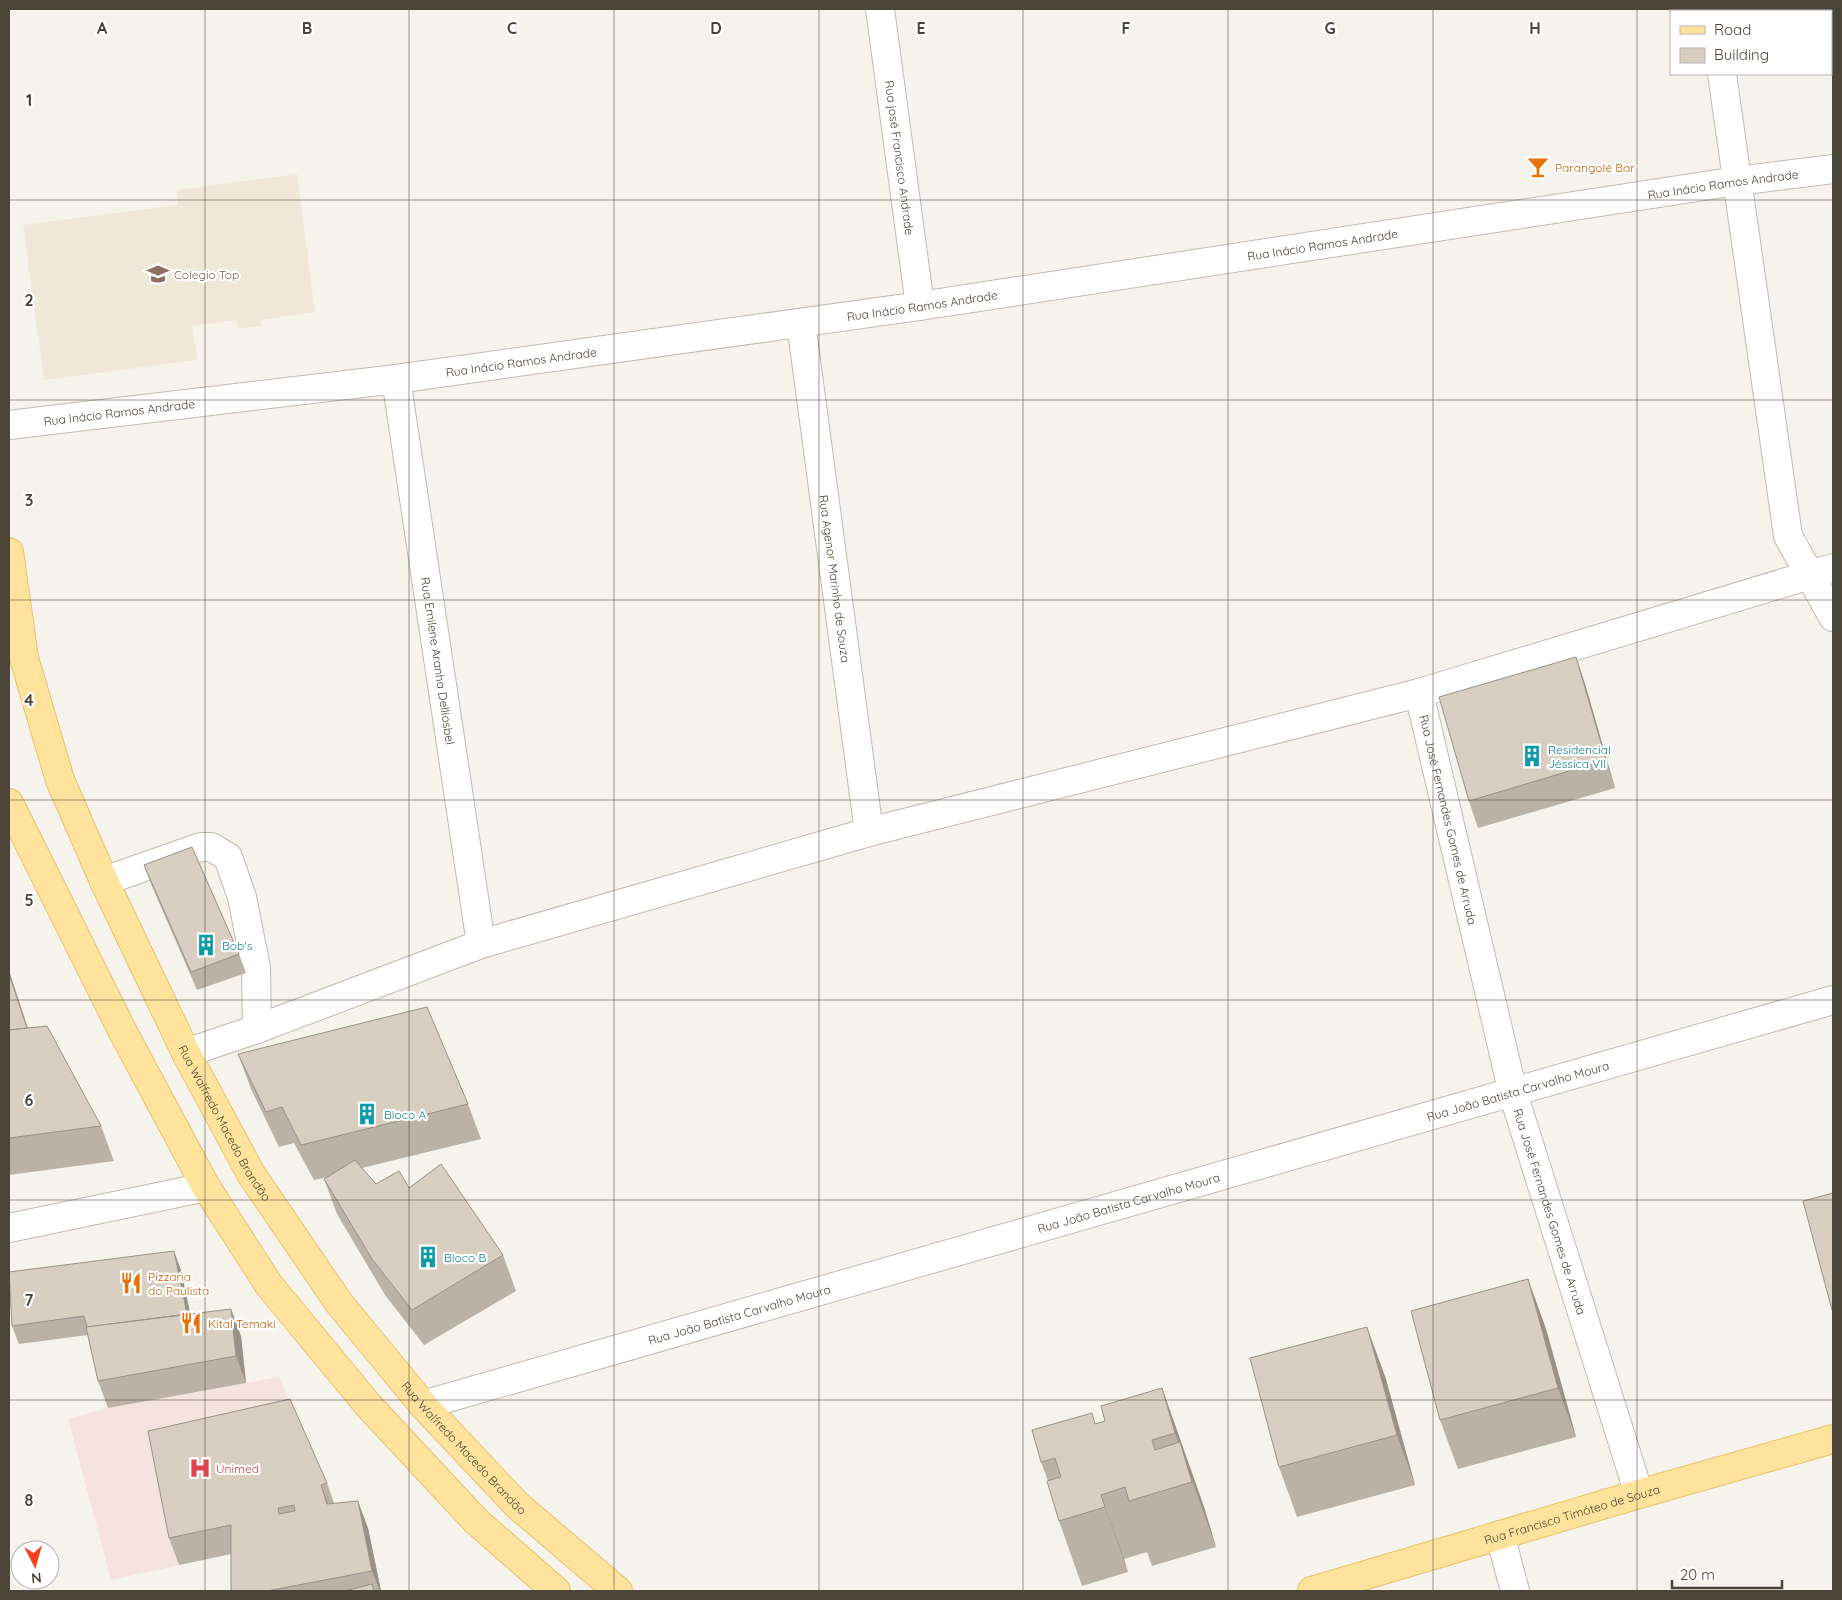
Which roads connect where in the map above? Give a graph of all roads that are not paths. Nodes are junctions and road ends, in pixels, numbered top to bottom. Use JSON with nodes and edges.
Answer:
{"nodes":[{"id":1,"x":880,"y":9,"type":"edge"},
{"id":2,"x":1722,"y":75,"type":"edge"},
{"id":3,"x":1833,"y":169,"type":"edge"},
{"id":4,"x":1737,"y":180,"type":"junction"},
{"id":5,"x":920,"y":306,"type":"junction"},
{"id":6,"x":801,"y":323,"type":"junction"},
{"id":7,"x":396,"y":379,"type":"junction"},
{"id":8,"x":9,"y":425,"type":"edge"},
{"id":9,"x":9,"y":552,"type":"edge"},
{"id":10,"x":1821,"y":571,"type":"edge"},
{"id":11,"x":1833,"y":617,"type":"edge"},
{"id":12,"x":1419,"y":693,"type":"junction"},
{"id":13,"x":9,"y":803,"type":"edge"},
{"id":14,"x":870,"y":832,"type":"junction"},
{"id":15,"x":104,"y":881,"type":"junction"},
{"id":16,"x":481,"y":944,"type":"junction"},
{"id":17,"x":1833,"y":1000,"type":"edge"},
{"id":18,"x":257,"y":1029,"type":"junction"},
{"id":19,"x":186,"y":1053,"type":"junction"},
{"id":20,"x":1513,"y":1093,"type":"junction"},
{"id":21,"x":206,"y":1187,"type":"junction"},
{"id":22,"x":9,"y":1228,"type":"edge"},
{"id":23,"x":423,"y":1404,"type":"junction"},
{"id":24,"x":1833,"y":1439,"type":"edge"},
{"id":25,"x":1639,"y":1494,"type":"junction"},
{"id":26,"x":1500,"y":1535,"type":"junction"},
{"id":27,"x":556,"y":1591,"type":"edge"},
{"id":28,"x":618,"y":1591,"type":"edge"},
{"id":29,"x":1312,"y":1591,"type":"edge"},
{"id":30,"x":1515,"y":1591,"type":"edge"}],
"edges":[{"from":1,"to":5,"type":"street","name":"Rua josé Francisco Andrade"},
{"from":2,"to":4,"type":"street"},
{"from":3,"to":4,"type":"street","name":"Rua Inácio Ramos Andrade"},
{"from":4,"to":5,"type":"street","name":"Rua Inácio Ramos Andrade"},
{"from":4,"to":10,"type":"street"},
{"from":5,"to":6,"type":"street","name":"Rua Inácio Ramos Andrade"},
{"from":6,"to":7,"type":"street","name":"Rua Inácio Ramos Andrade"},
{"from":6,"to":14,"type":"street","name":"Rua Agenor Marinho de Souza"},
{"from":7,"to":8,"type":"street","name":"Rua Inácio Ramos Andrade"},
{"from":7,"to":16,"type":"street","name":"Rua Emilene Aranha Delliosbel"},
{"from":9,"to":15,"type":"main road","name":"Rua Walfredo Macedo Brandão"},
{"from":10,"to":11,"type":"street"},
{"from":10,"to":12,"type":"street"},
{"from":12,"to":14,"type":"street"},
{"from":12,"to":20,"type":"street","name":"Rua José Fernandes Gomes de Arruda"},
{"from":13,"to":21,"type":"main road"},
{"from":14,"to":16,"type":"street"},
{"from":15,"to":18,"type":"street"},
{"from":15,"to":19,"type":"main road","name":"Rua Walfredo Macedo Brandão"},
{"from":16,"to":18,"type":"street"},
{"from":17,"to":20,"type":"street","name":"Rua João Batista Carvalho Moura"},
{"from":18,"to":19,"type":"street"},
{"from":19,"to":23,"type":"main road","name":"Rua Walfredo Macedo Brandão"},
{"from":20,"to":23,"type":"street","name":"Rua João Batista Carvalho Moura"},
{"from":20,"to":25,"type":"street","name":"Rua José Fernandes Gomes de Arruda"},
{"from":21,"to":22,"type":"street"},
{"from":21,"to":27,"type":"main road"},
{"from":23,"to":28,"type":"main road","name":"Rua Walfredo Macedo Brandão"},
{"from":24,"to":25,"type":"main road","name":"Rua Francisco Timóteo de Souza"},
{"from":25,"to":26,"type":"main road","name":"Rua Francisco Timóteo de Souza"},
{"from":26,"to":29,"type":"main road","name":"Rua Francisco Timóteo de Souza"},
{"from":26,"to":30,"type":"street"}]}
